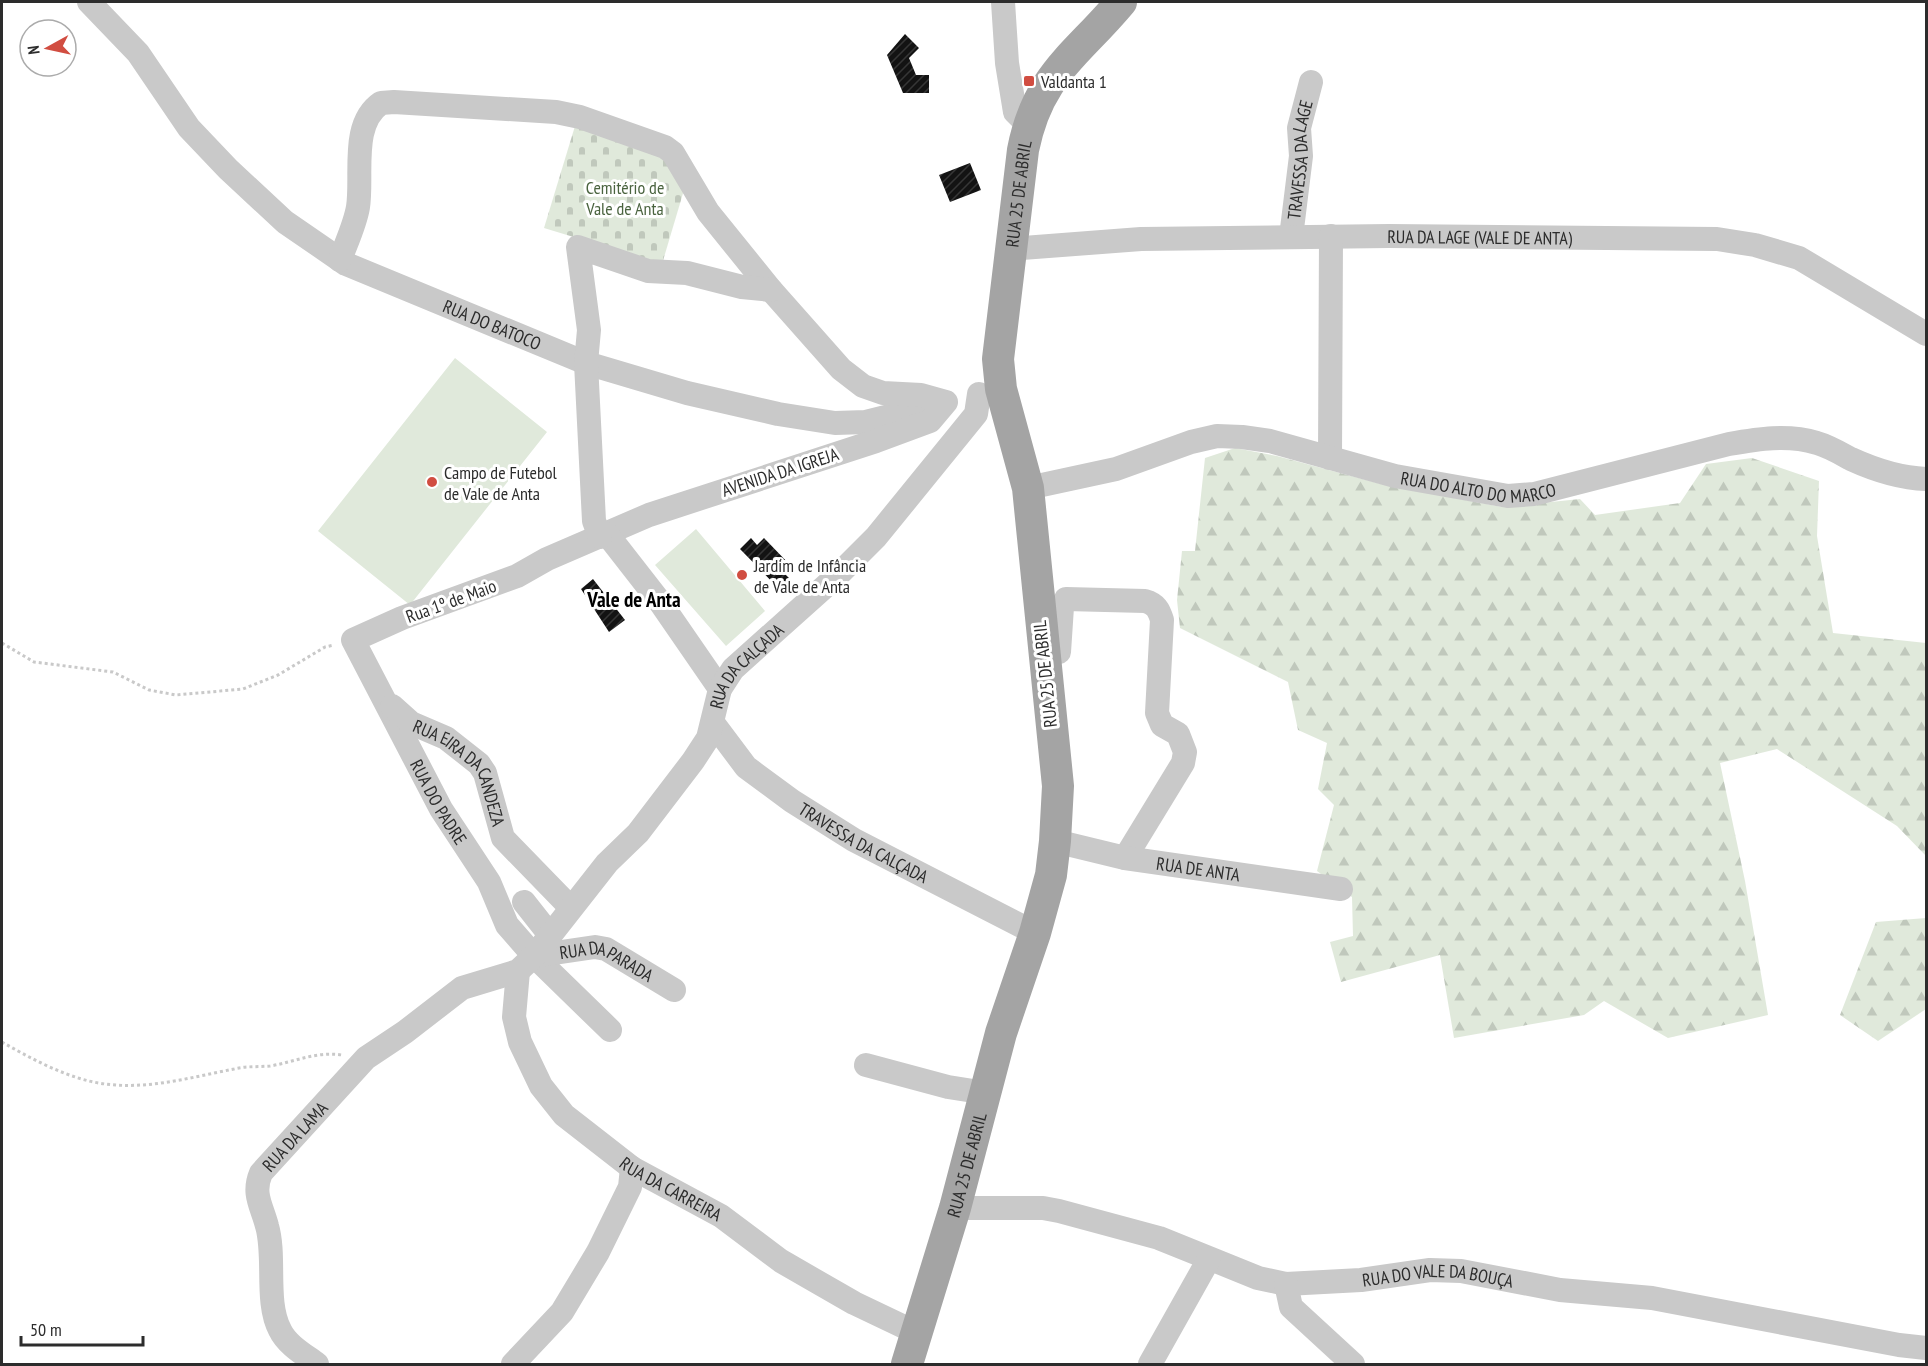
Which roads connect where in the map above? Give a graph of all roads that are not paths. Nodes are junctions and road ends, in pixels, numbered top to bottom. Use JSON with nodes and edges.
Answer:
{"nodes":[{"id":1,"x":89,"y":2,"type":"edge"},
{"id":2,"x":1004,"y":2,"type":"edge"},
{"id":3,"x":1121,"y":2,"type":"edge"},
{"id":4,"x":1311,"y":82,"type":"dead end"},
{"id":5,"x":1028,"y":125,"type":"junction"},
{"id":6,"x":1331,"y":236,"type":"junction"},
{"id":7,"x":1291,"y":237,"type":"junction"},
{"id":8,"x":1010,"y":249,"type":"junction"},
{"id":9,"x":340,"y":260,"type":"junction"},
{"id":10,"x":771,"y":290,"type":"junction"},
{"id":11,"x":1926,"y":334,"type":"edge"},
{"id":12,"x":586,"y":363,"type":"junction"},
{"id":13,"x":990,"y":392,"type":"junction"},
{"id":14,"x":946,"y":402,"type":"junction"},
{"id":15,"x":1330,"y":458,"type":"junction"},
{"id":16,"x":1926,"y":478,"type":"edge"},
{"id":17,"x":1028,"y":488,"type":"junction"},
{"id":18,"x":604,"y":535,"type":"junction"},
{"id":19,"x":547,"y":559,"type":"joint"},
{"id":20,"x":353,"y":640,"type":"joint"},
{"id":21,"x":1042,"y":654,"type":"junction"},
{"id":22,"x":720,"y":689,"type":"junction"},
{"id":23,"x":385,"y":703,"type":"junction"},
{"id":24,"x":713,"y":723,"type":"junction"},
{"id":25,"x":1055,"y":842,"type":"junction"},
{"id":26,"x":1125,"y":858,"type":"junction"},
{"id":27,"x":1341,"y":889,"type":"dead end"},
{"id":28,"x":524,"y":902,"type":"dead end"},
{"id":29,"x":571,"y":908,"type":"junction"},
{"id":30,"x":1035,"y":933,"type":"junction"},
{"id":31,"x":550,"y":935,"type":"junction"},
{"id":32,"x":526,"y":964,"type":"junction"},
{"id":33,"x":462,"y":988,"type":"joint"},
{"id":34,"x":674,"y":990,"type":"dead end"},
{"id":35,"x":610,"y":1030,"type":"dead end"},
{"id":36,"x":866,"y":1065,"type":"dead end"},
{"id":37,"x":986,"y":1093,"type":"junction"},
{"id":38,"x":632,"y":1168,"type":"junction"},
{"id":39,"x":955,"y":1208,"type":"junction"},
{"id":40,"x":1209,"y":1259,"type":"junction"},
{"id":41,"x":1286,"y":1284,"type":"junction"},
{"id":42,"x":919,"y":1334,"type":"junction"},
{"id":43,"x":1926,"y":1348,"type":"edge"},
{"id":44,"x":317,"y":1365,"type":"edge"},
{"id":45,"x":513,"y":1365,"type":"edge"},
{"id":46,"x":908,"y":1365,"type":"edge"},
{"id":47,"x":1150,"y":1365,"type":"edge"},
{"id":48,"x":1353,"y":1365,"type":"edge"}],
"edges":[{"from":1,"to":9,"type":"street","name":"RUA DO BATOCO"},
{"from":2,"to":5,"type":"street"},
{"from":3,"to":5,"type":"main road","name":"RUA 25 DE ABRIL"},
{"from":4,"to":7,"type":"street","name":"TRAVESSA DA LAGE"},
{"from":5,"to":8,"type":"main road","name":"RUA 25 DE ABRIL"},
{"from":6,"to":7,"type":"street","name":"RUA DA LAGE (VALE DE ANTA)"},
{"from":6,"to":11,"type":"street","name":"RUA DA LAGE (VALE DE ANTA)"},
{"from":6,"to":15,"type":"street"},
{"from":7,"to":8,"type":"street","name":"RUA DA LAGE (VALE DE ANTA)"},
{"from":8,"to":13,"type":"main road","name":"RUA 25 DE ABRIL"},
{"from":9,"to":10,"type":"street"},
{"from":9,"to":12,"type":"street","name":"RUA DO BATOCO"},
{"from":10,"to":12,"type":"street"},
{"from":10,"to":14,"type":"street"},
{"from":12,"to":14,"type":"street","name":"RUA DO BATOCO"},
{"from":12,"to":18,"type":"street"},
{"from":13,"to":14,"type":"street","name":"RUA DO BATOCO"},
{"from":13,"to":17,"type":"main road","name":"RUA 25 DE ABRIL"},
{"from":13,"to":22,"type":"street","name":"RUA DA CALÇADA"},
{"from":14,"to":18,"type":"street","name":"AVENIDA DA IGREJA"},
{"from":15,"to":16,"type":"street","name":"RUA DO ALTO DO MARCO"},
{"from":15,"to":17,"type":"street","name":"RUA DO ALTO DO MARCO"},
{"from":17,"to":21,"type":"main road","name":"RUA 25 DE ABRIL"},
{"from":18,"to":19,"type":"street","name":"AVENIDA DA IGREJA"},
{"from":18,"to":22,"type":"street"},
{"from":19,"to":20,"type":"street","name":"Rua 1º de Maio"},
{"from":20,"to":23,"type":"street","name":"RUA DO PADRE"},
{"from":21,"to":25,"type":"main road","name":"RUA 25 DE ABRIL"},
{"from":21,"to":26,"type":"street"},
{"from":22,"to":24,"type":"street","name":"RUA DA CALÇADA"},
{"from":23,"to":29,"type":"street","name":"RUA EIRA DA CANDEZA"},
{"from":23,"to":32,"type":"street","name":"RUA DO PADRE"},
{"from":24,"to":29,"type":"street","name":"RUA DA CALÇADA"},
{"from":24,"to":30,"type":"street","name":"TRAVESSA DA CALÇADA"},
{"from":25,"to":26,"type":"street","name":"RUA DE ANTA"},
{"from":25,"to":30,"type":"main road","name":"RUA 25 DE ABRIL"},
{"from":26,"to":27,"type":"street","name":"RUA DE ANTA"},
{"from":28,"to":31,"type":"street"},
{"from":29,"to":31,"type":"street","name":"RUA DA CALÇADA"},
{"from":30,"to":37,"type":"main road","name":"RUA 25 DE ABRIL"},
{"from":31,"to":32,"type":"street","name":"RUA DA CALÇADA"},
{"from":32,"to":33,"type":"street","name":"RUA DA PARADA"},
{"from":32,"to":34,"type":"street","name":"RUA DA PARADA"},
{"from":32,"to":35,"type":"street","name":"RUA DO PADRE"},
{"from":32,"to":38,"type":"street","name":"RUA DA CARREIRA"},
{"from":33,"to":44,"type":"street","name":"RUA DA LAMA"},
{"from":36,"to":37,"type":"street"},
{"from":37,"to":39,"type":"main road","name":"RUA 25 DE ABRIL"},
{"from":38,"to":42,"type":"street","name":"RUA DA CARREIRA"},
{"from":38,"to":45,"type":"street"},
{"from":39,"to":40,"type":"street","name":"RUA DO VALE DA BOUÇA"},
{"from":39,"to":42,"type":"main road","name":"RUA 25 DE ABRIL"},
{"from":40,"to":41,"type":"street","name":"RUA DO VALE DA BOUÇA"},
{"from":40,"to":47,"type":"street"},
{"from":41,"to":43,"type":"street","name":"RUA DO VALE DA BOUÇA"},
{"from":41,"to":48,"type":"street"},
{"from":42,"to":46,"type":"main road","name":"RUA 25 DE ABRIL"}]}
